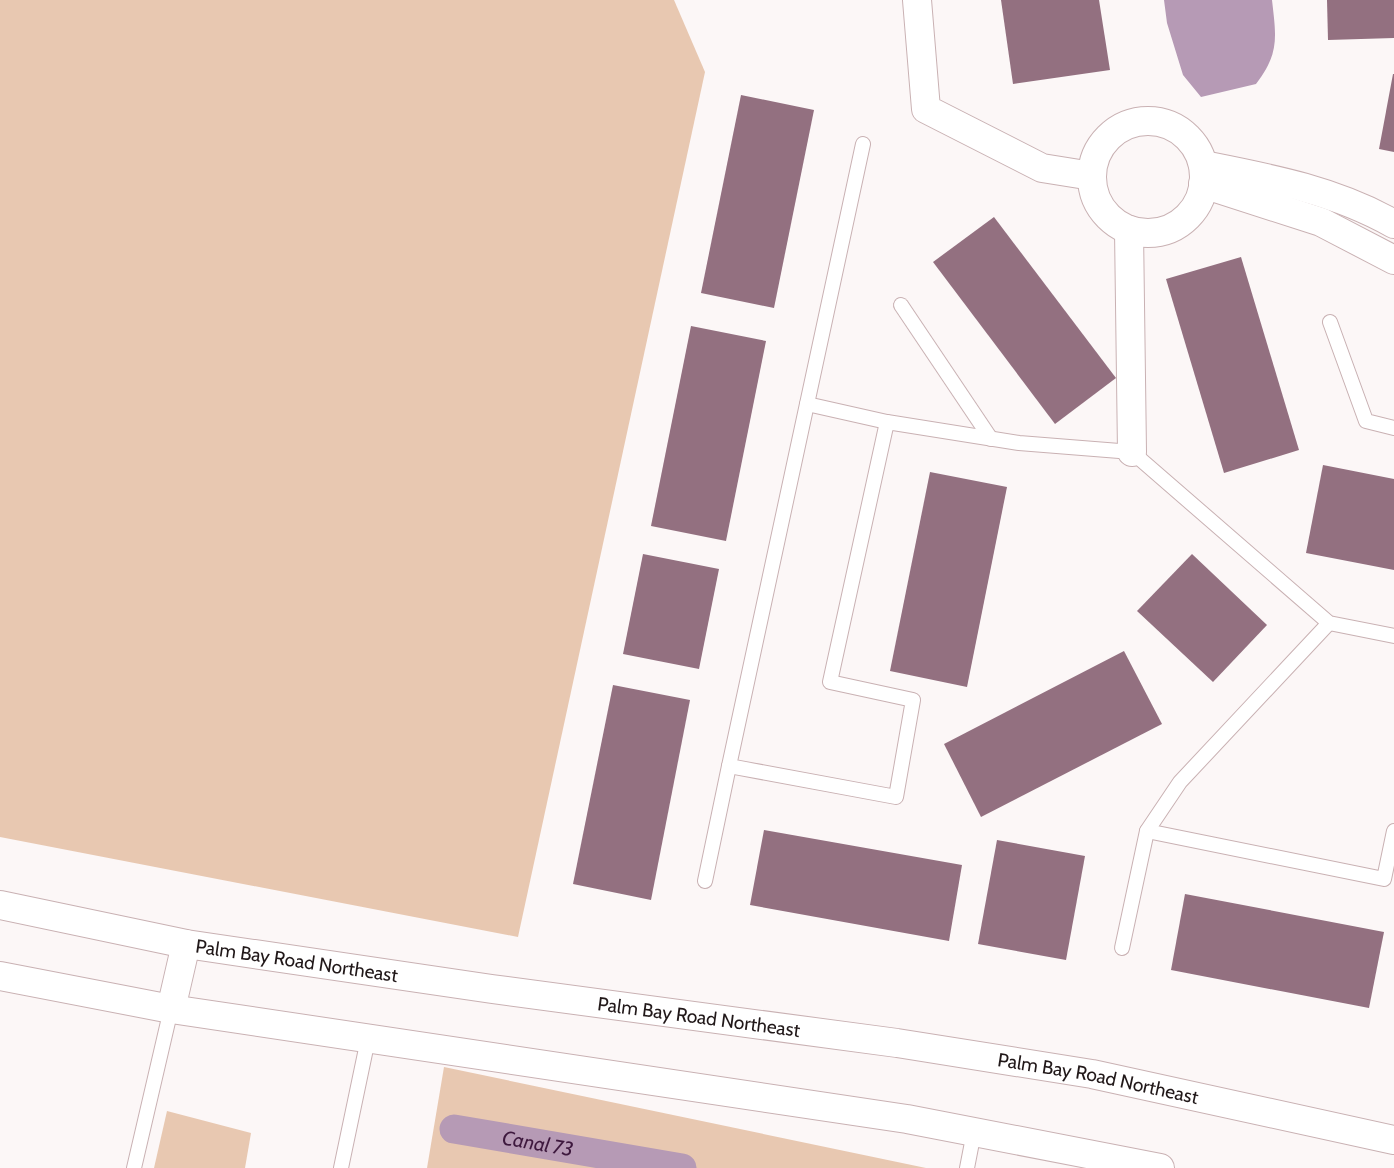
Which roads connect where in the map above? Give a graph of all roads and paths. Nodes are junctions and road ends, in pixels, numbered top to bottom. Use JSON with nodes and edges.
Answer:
{"nodes":[{"id":1,"x":917,"y":0,"type":"edge"},
{"id":2,"x":863,"y":144,"type":"dead end"},
{"id":3,"x":1203,"y":175,"type":"junction"},
{"id":4,"x":1092,"y":176,"type":"junction"},
{"id":5,"x":1394,"y":224,"type":"edge"},
{"id":6,"x":1129,"y":230,"type":"junction"},
{"id":7,"x":1394,"y":260,"type":"edge"},
{"id":8,"x":901,"y":306,"type":"dead end"},
{"id":9,"x":1330,"y":322,"type":"dead end"},
{"id":10,"x":807,"y":404,"type":"junction"},
{"id":11,"x":887,"y":422,"type":"junction"},
{"id":12,"x":1394,"y":428,"type":"edge"},
{"id":13,"x":991,"y":439,"type":"junction"},
{"id":14,"x":1132,"y":452,"type":"junction"},
{"id":15,"x":1329,"y":623,"type":"junction"},
{"id":16,"x":1394,"y":636,"type":"edge"},
{"id":17,"x":729,"y":766,"type":"junction"},
{"id":18,"x":1147,"y":831,"type":"junction"},
{"id":19,"x":1394,"y":831,"type":"edge"},
{"id":20,"x":705,"y":881,"type":"dead end"},
{"id":21,"x":0,"y":905,"type":"edge"},
{"id":22,"x":186,"y":944,"type":"junction"},
{"id":23,"x":1122,"y":948,"type":"dead end"},
{"id":24,"x":0,"y":976,"type":"edge"},
{"id":25,"x":171,"y":1009,"type":"junction"},
{"id":26,"x":368,"y":1039,"type":"junction"},
{"id":27,"x":974,"y":1132,"type":"junction"},
{"id":28,"x":1394,"y":1140,"type":"edge"},
{"id":29,"x":134,"y":1168,"type":"edge"},
{"id":30,"x":341,"y":1168,"type":"edge"},
{"id":31,"x":967,"y":1168,"type":"edge"},
{"id":32,"x":1160,"y":1168,"type":"edge"}],
"edges":[{"from":1,"to":4,"type":"main road"},
{"from":2,"to":10,"type":"lane"},
{"from":3,"to":4,"type":"main road"},
{"from":3,"to":5,"type":"main road"},
{"from":3,"to":6,"type":"main road"},
{"from":3,"to":7,"type":"main road"},
{"from":4,"to":6,"type":"main road"},
{"from":6,"to":14,"type":"main road"},
{"from":8,"to":13,"type":"lane"},
{"from":9,"to":12,"type":"lane"},
{"from":10,"to":11,"type":"lane"},
{"from":10,"to":17,"type":"lane"},
{"from":11,"to":13,"type":"lane"},
{"from":11,"to":17,"type":"lane"},
{"from":13,"to":14,"type":"lane"},
{"from":14,"to":15,"type":"lane"},
{"from":15,"to":16,"type":"lane"},
{"from":15,"to":18,"type":"lane"},
{"from":17,"to":20,"type":"lane"},
{"from":18,"to":19,"type":"lane"},
{"from":18,"to":23,"type":"lane"},
{"from":21,"to":22,"type":"main road","name":"Palm Bay Road Northeast"},
{"from":22,"to":25,"type":"main road"},
{"from":22,"to":28,"type":"main road","name":"Palm Bay Road Northeast"},
{"from":24,"to":25,"type":"main road"},
{"from":25,"to":26,"type":"main road"},
{"from":25,"to":29,"type":"lane"},
{"from":26,"to":27,"type":"main road"},
{"from":26,"to":30,"type":"lane"},
{"from":27,"to":31,"type":"lane"},
{"from":27,"to":32,"type":"main road"}]}
